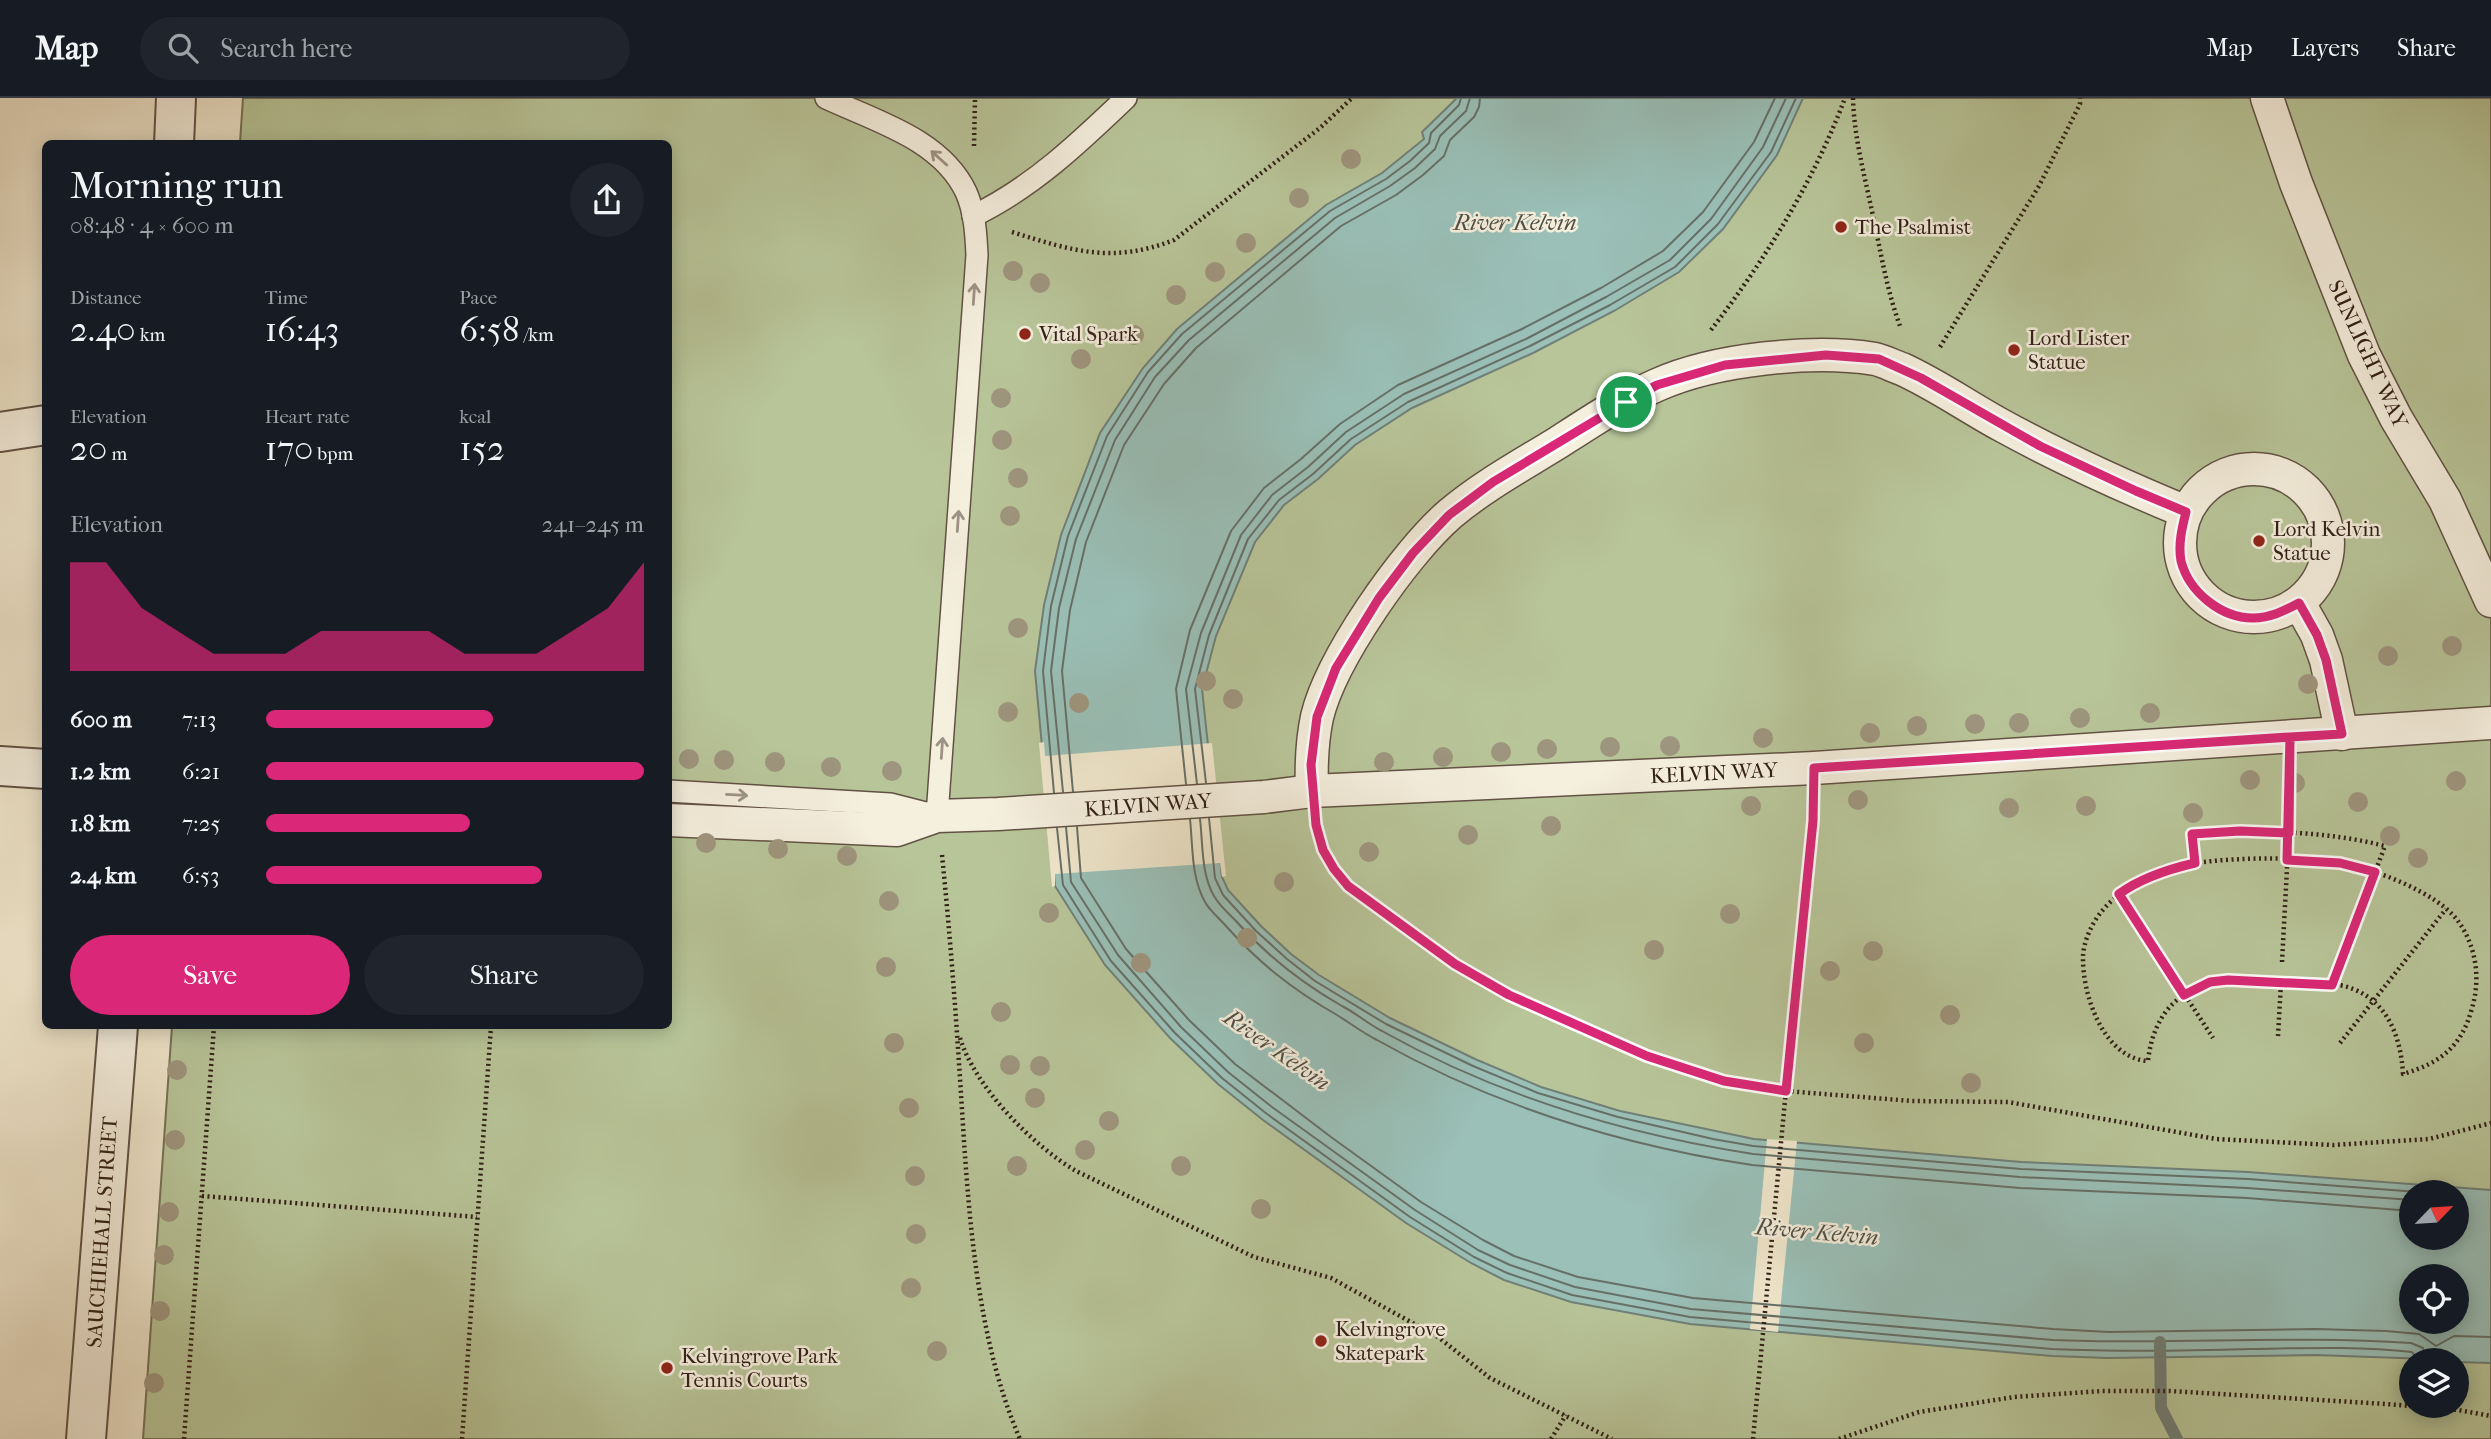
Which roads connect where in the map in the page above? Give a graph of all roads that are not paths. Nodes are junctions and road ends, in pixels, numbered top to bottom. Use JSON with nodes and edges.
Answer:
{"nodes":[{"id":1,"x":176,"y":98,"type":"edge"},
{"id":2,"x":826,"y":98,"type":"edge"},
{"id":3,"x":1126,"y":98,"type":"edge"},
{"id":4,"x":2267,"y":98,"type":"edge"},
{"id":5,"x":174,"y":140,"type":"edge"},
{"id":6,"x":973,"y":216,"type":"junction"},
{"id":7,"x":42,"y":426,"type":"edge"},
{"id":8,"x":0,"y":432,"type":"edge"},
{"id":9,"x":2186,"y":512,"type":"junction"},
{"id":10,"x":2491,"y":601,"type":"edge"},
{"id":11,"x":2299,"y":603,"type":"junction"},
{"id":12,"x":2491,"y":723,"type":"edge"},
{"id":13,"x":2342,"y":734,"type":"junction"},
{"id":14,"x":0,"y":766,"type":"edge"},
{"id":15,"x":42,"y":769,"type":"edge"},
{"id":16,"x":672,"y":791,"type":"edge"},
{"id":17,"x":1312,"y":791,"type":"junction"},
{"id":18,"x":937,"y":816,"type":"junction"},
{"id":19,"x":672,"y":820,"type":"edge"},
{"id":20,"x":118,"y":1029,"type":"edge"},
{"id":21,"x":86,"y":1439,"type":"edge"}],
"edges":[{"from":1,"to":5,"type":"street"},
{"from":6,"to":2,"type":"lane","one_way":true},
{"from":3,"to":6,"type":"lane"},
{"from":4,"to":10,"type":"street","name":"SUNLIGHT WAY"},
{"from":18,"to":6,"type":"lane","one_way":true},
{"from":7,"to":8,"type":"street"},
{"from":9,"to":11,"type":"street"},
{"from":9,"to":11,"type":"street"},
{"from":9,"to":17,"type":"street"},
{"from":11,"to":13,"type":"street"},
{"from":12,"to":13,"type":"street","name":"KELVIN WAY"},
{"from":13,"to":17,"type":"street","name":"KELVIN WAY"},
{"from":14,"to":15,"type":"street"},
{"from":16,"to":18,"type":"lane","name":"KELVIN WAY","one_way":true},
{"from":17,"to":18,"type":"street","name":"KELVIN WAY"},
{"from":18,"to":19,"type":"street","name":"KELVIN WAY"},
{"from":20,"to":21,"type":"street","name":"SAUCHIEHALL STREET"}]}
